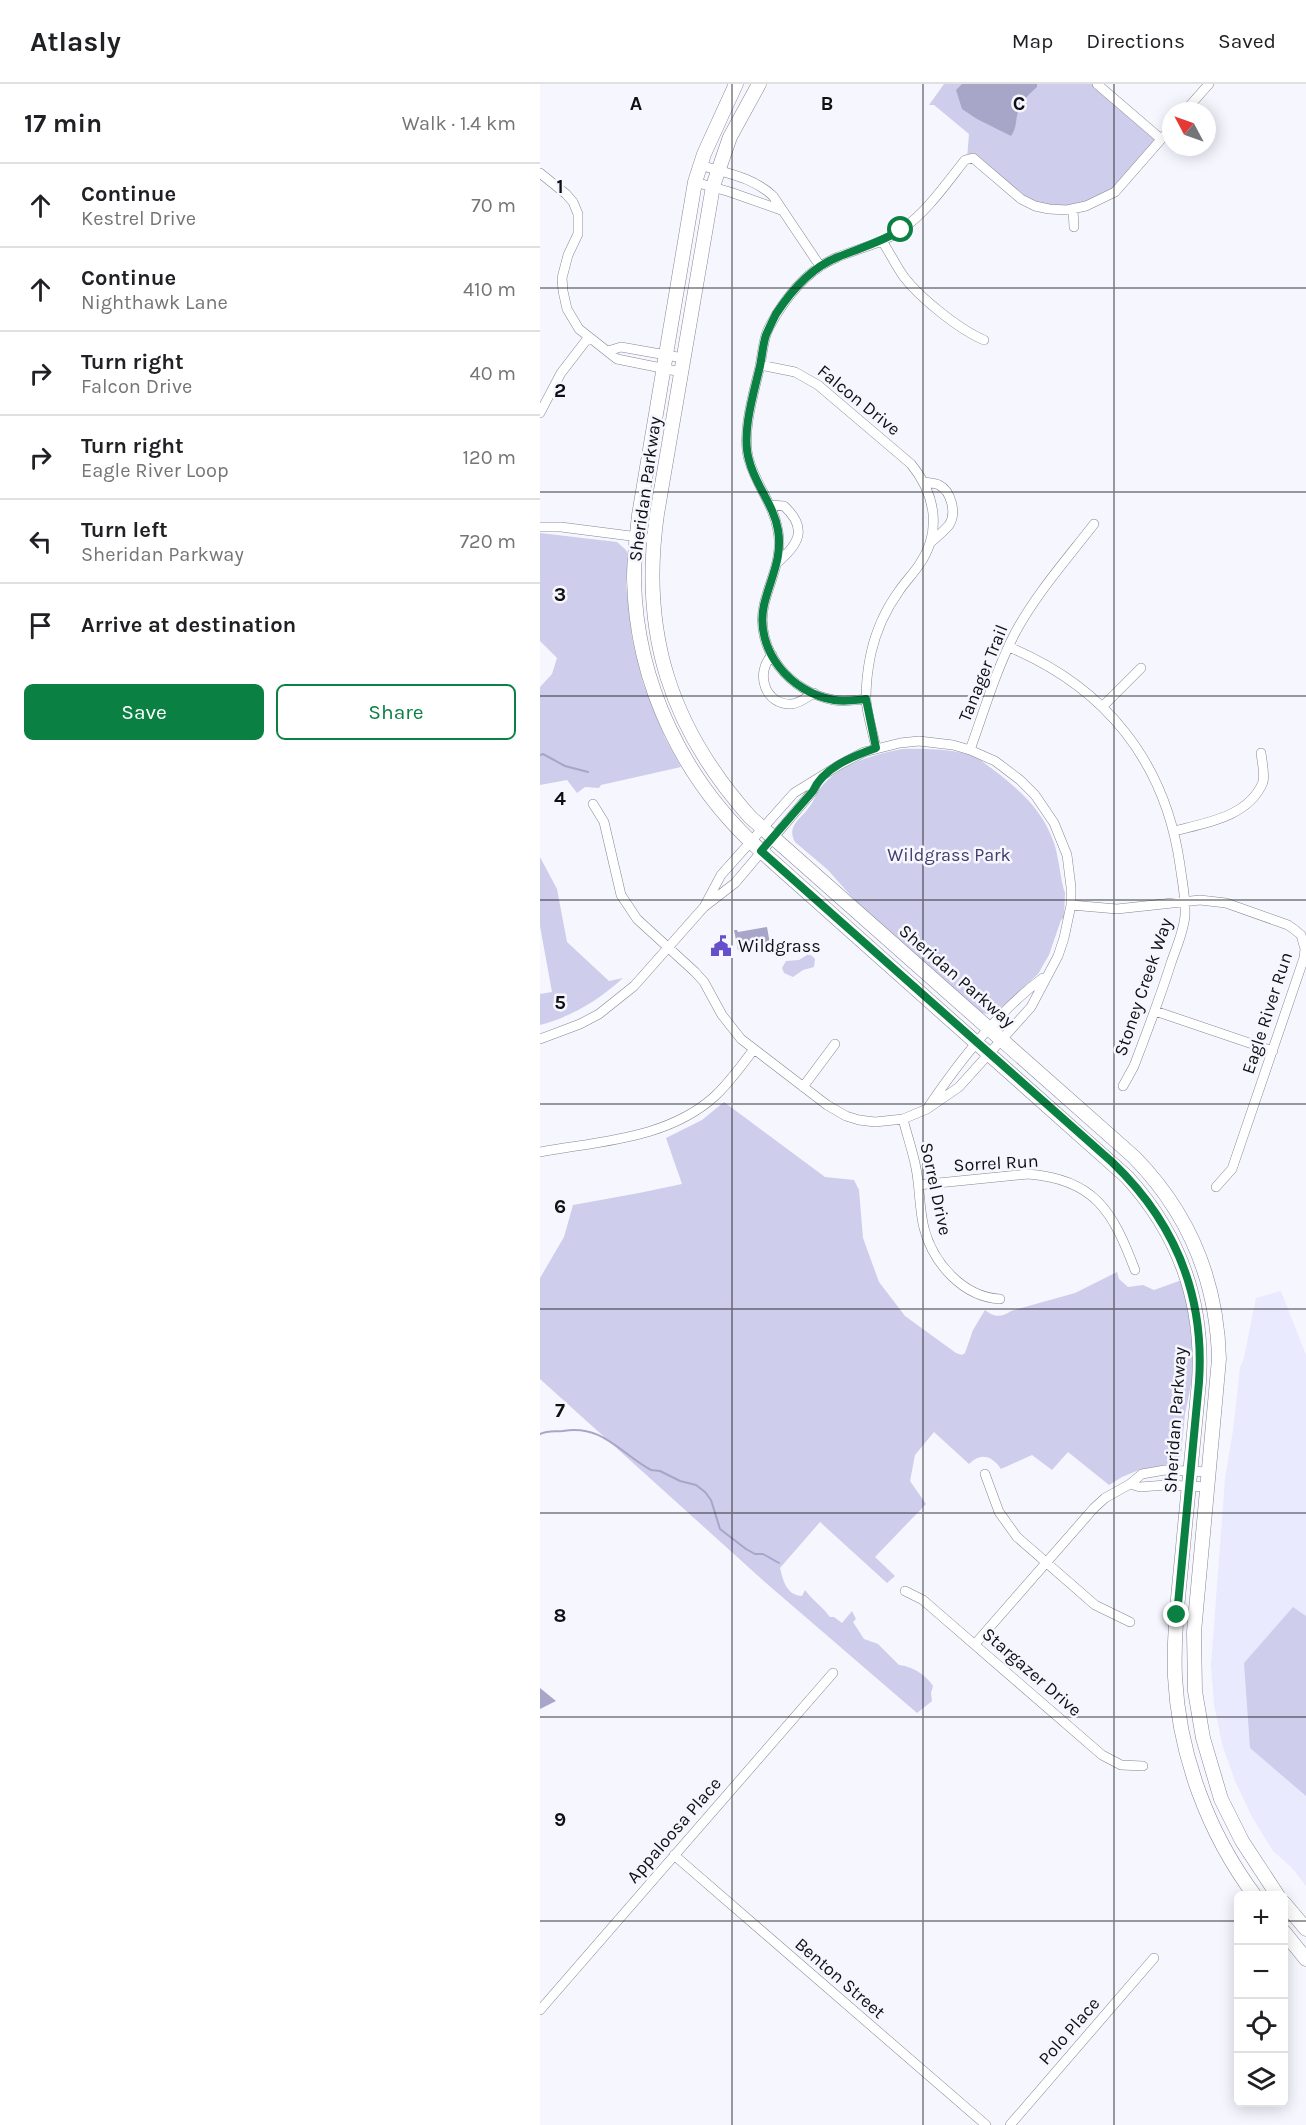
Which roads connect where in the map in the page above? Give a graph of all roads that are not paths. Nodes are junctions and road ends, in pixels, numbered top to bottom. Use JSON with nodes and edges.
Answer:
{"nodes":[{"id":1,"x":736,"y":84,"type":"edge"},
{"id":2,"x":759,"y":84,"type":"edge"},
{"id":3,"x":1097,"y":84,"type":"edge"},
{"id":4,"x":1209,"y":84,"type":"edge"},
{"id":5,"x":1193,"y":102,"type":"edge"},
{"id":6,"x":1161,"y":139,"type":"joint"},
{"id":7,"x":700,"y":165,"type":"junction"},
{"id":8,"x":717,"y":170,"type":"junction"},
{"id":9,"x":540,"y":173,"type":"edge"},
{"id":10,"x":695,"y":182,"type":"junction"},
{"id":11,"x":713,"y":186,"type":"junction"},
{"id":12,"x":1072,"y":209,"type":"junction"},
{"id":13,"x":781,"y":210,"type":"junction"},
{"id":14,"x":1074,"y":227,"type":"dead end"},
{"id":15,"x":882,"y":241,"type":"junction"},
{"id":16,"x":820,"y":266,"type":"junction"},
{"id":17,"x":588,"y":338,"type":"junction"},
{"id":18,"x":984,"y":339,"type":"dead end"},
{"id":19,"x":608,"y":351,"type":"junction"},
{"id":20,"x":683,"y":358,"type":"junction"},
{"id":21,"x":664,"y":362,"type":"junction"},
{"id":22,"x":760,"y":365,"type":"junction"},
{"id":23,"x":681,"y":372,"type":"junction"},
{"id":24,"x":540,"y":413,"type":"edge"},
{"id":25,"x":924,"y":482,"type":"junction"},
{"id":26,"x":770,"y":505,"type":"junction"},
{"id":27,"x":1094,"y":524,"type":"dead end"},
{"id":28,"x":540,"y":527,"type":"edge"},
{"id":29,"x":637,"y":537,"type":"junction"},
{"id":30,"x":654,"y":539,"type":"junction"},
{"id":31,"x":931,"y":542,"type":"junction"},
{"id":32,"x":778,"y":562,"type":"junction"},
{"id":33,"x":1009,"y":647,"type":"junction"},
{"id":34,"x":772,"y":655,"type":"junction"},
{"id":35,"x":1141,"y":668,"type":"dead end"},
{"id":36,"x":814,"y":693,"type":"junction"},
{"id":37,"x":866,"y":699,"type":"junction"},
{"id":38,"x":1103,"y":706,"type":"junction"},
{"id":39,"x":876,"y":748,"type":"junction"},
{"id":40,"x":970,"y":750,"type":"junction"},
{"id":41,"x":1261,"y":753,"type":"dead end"},
{"id":42,"x":818,"y":780,"type":"junction"},
{"id":43,"x":593,"y":804,"type":"dead end"},
{"id":44,"x":1174,"y":831,"type":"junction"},
{"id":45,"x":768,"y":833,"type":"junction"},
{"id":46,"x":756,"y":847,"type":"junction"},
{"id":47,"x":1185,"y":902,"type":"junction"},
{"id":48,"x":1071,"y":905,"type":"junction"},
{"id":49,"x":704,"y":907,"type":"junction"},
{"id":50,"x":668,"y":947,"type":"junction"},
{"id":51,"x":1045,"y":977,"type":"junction"},
{"id":52,"x":1155,"y":1011,"type":"junction"},
{"id":53,"x":990,"y":1029,"type":"junction"},
{"id":54,"x":540,"y":1039,"type":"edge"},
{"id":55,"x":1001,"y":1039,"type":"junction"},
{"id":56,"x":978,"y":1043,"type":"junction"},
{"id":57,"x":836,"y":1044,"type":"dead end"},
{"id":58,"x":754,"y":1049,"type":"junction"},
{"id":59,"x":1273,"y":1051,"type":"junction"},
{"id":60,"x":989,"y":1053,"type":"junction"},
{"id":61,"x":1123,"y":1086,"type":"dead end"},
{"id":62,"x":803,"y":1087,"type":"junction"},
{"id":63,"x":927,"y":1109,"type":"junction"},
{"id":64,"x":903,"y":1119,"type":"junction"},
{"id":65,"x":540,"y":1152,"type":"edge"},
{"id":66,"x":918,"y":1185,"type":"junction"},
{"id":67,"x":1216,"y":1187,"type":"dead end"},
{"id":68,"x":1135,"y":1270,"type":"dead end"},
{"id":69,"x":1000,"y":1299,"type":"dead end"},
{"id":70,"x":1190,"y":1470,"type":"junction"},
{"id":71,"x":1209,"y":1472,"type":"junction"},
{"id":72,"x":985,"y":1474,"type":"dead end"},
{"id":73,"x":1130,"y":1484,"type":"junction"},
{"id":74,"x":1188,"y":1486,"type":"junction"},
{"id":75,"x":1208,"y":1487,"type":"junction"},
{"id":76,"x":1046,"y":1563,"type":"junction"},
{"id":77,"x":905,"y":1591,"type":"dead end"},
{"id":78,"x":1130,"y":1622,"type":"dead end"},
{"id":79,"x":975,"y":1644,"type":"junction"},
{"id":80,"x":833,"y":1673,"type":"dead end"},
{"id":81,"x":1143,"y":1766,"type":"dead end"},
{"id":82,"x":674,"y":1855,"type":"junction"},
{"id":83,"x":1251,"y":1891,"type":"edge"},
{"id":84,"x":1274,"y":1891,"type":"edge"},
{"id":85,"x":1288,"y":1908,"type":"edge"},
{"id":86,"x":1306,"y":1929,"type":"edge"},
{"id":87,"x":1288,"y":1937,"type":"edge"},
{"id":88,"x":1154,"y":1958,"type":"dead end"},
{"id":89,"x":1306,"y":1959,"type":"edge"},
{"id":90,"x":540,"y":2010,"type":"edge"},
{"id":91,"x":986,"y":2125,"type":"edge"},
{"id":92,"x":1010,"y":2125,"type":"edge"}],
"edges":[{"from":1,"to":7,"type":"main road","name":"Sheridan Parkway"},
{"from":2,"to":8,"type":"main road","name":"Sheridan Parkway"},
{"from":3,"to":6,"type":"street"},
{"from":4,"to":5,"type":"street"},
{"from":6,"to":12,"type":"street"},
{"from":7,"to":8,"type":"street"},
{"from":7,"to":10,"type":"main road","name":"Sheridan Parkway"},
{"from":8,"to":11,"type":"main road","name":"Sheridan Parkway"},
{"from":8,"to":13,"type":"street"},
{"from":9,"to":17,"type":"street"},
{"from":10,"to":11,"type":"street"},
{"from":10,"to":21,"type":"main road","name":"Sheridan Parkway"},
{"from":11,"to":13,"type":"street"},
{"from":11,"to":20,"type":"main road","name":"Sheridan Parkway"},
{"from":12,"to":14,"type":"street"},
{"from":12,"to":15,"type":"street"},
{"from":13,"to":16,"type":"street"},
{"from":15,"to":16,"type":"street"},
{"from":15,"to":18,"type":"street"},
{"from":16,"to":22,"type":"street"},
{"from":17,"to":19,"type":"street"},
{"from":17,"to":24,"type":"street"},
{"from":19,"to":21,"type":"street"},
{"from":19,"to":21,"type":"street"},
{"from":20,"to":21,"type":"street"},
{"from":20,"to":23,"type":"main road","name":"Sheridan Parkway"},
{"from":21,"to":23,"type":"street"},
{"from":21,"to":29,"type":"main road","name":"Sheridan Parkway"},
{"from":22,"to":25,"type":"street","name":"Falcon Drive"},
{"from":22,"to":26,"type":"street"},
{"from":23,"to":30,"type":"main road","name":"Sheridan Parkway"},
{"from":25,"to":31,"type":"street","name":"Falcon Drive"},
{"from":25,"to":31,"type":"street","name":"Falcon Drive"},
{"from":26,"to":32,"type":"street"},
{"from":26,"to":32,"type":"street"},
{"from":27,"to":33,"type":"street","name":"Tanager Trail"},
{"from":28,"to":29,"type":"street"},
{"from":29,"to":30,"type":"street"},
{"from":29,"to":46,"type":"main road","name":"Sheridan Parkway"},
{"from":30,"to":45,"type":"main road","name":"Sheridan Parkway"},
{"from":31,"to":37,"type":"street","name":"Falcon Drive"},
{"from":32,"to":34,"type":"street"},
{"from":33,"to":38,"type":"street","name":"Stoney Creek Way"},
{"from":33,"to":40,"type":"street","name":"Tanager Trail"},
{"from":34,"to":36,"type":"street"},
{"from":34,"to":36,"type":"street"},
{"from":35,"to":38,"type":"street"},
{"from":36,"to":37,"type":"street"},
{"from":37,"to":39,"type":"street","name":"Falcon Drive"},
{"from":38,"to":44,"type":"street","name":"Stoney Creek Way"},
{"from":39,"to":40,"type":"street"},
{"from":39,"to":42,"type":"street"},
{"from":40,"to":48,"type":"street"},
{"from":41,"to":44,"type":"street"},
{"from":42,"to":45,"type":"street"},
{"from":42,"to":45,"type":"street"},
{"from":43,"to":50,"type":"street"},
{"from":44,"to":47,"type":"street","name":"Stoney Creek Way"},
{"from":45,"to":46,"type":"street"},
{"from":45,"to":46,"type":"street"},
{"from":45,"to":53,"type":"main road","name":"Sheridan Parkway"},
{"from":46,"to":49,"type":"street"},
{"from":46,"to":49,"type":"street"},
{"from":46,"to":56,"type":"main road","name":"Sheridan Parkway"},
{"from":47,"to":48,"type":"street","name":"Eagle River Run"},
{"from":47,"to":52,"type":"street","name":"Stoney Creek Way"},
{"from":47,"to":59,"type":"street","name":"Eagle River Run"},
{"from":48,"to":51,"type":"street"},
{"from":49,"to":50,"type":"street"},
{"from":50,"to":54,"type":"street"},
{"from":50,"to":58,"type":"street"},
{"from":51,"to":53,"type":"street"},
{"from":51,"to":55,"type":"street"},
{"from":52,"to":59,"type":"street"},
{"from":52,"to":61,"type":"street","name":"Stoney Creek Way"},
{"from":53,"to":55,"type":"main road","name":"Sheridan Parkway"},
{"from":53,"to":56,"type":"street"},
{"from":55,"to":60,"type":"street"},
{"from":55,"to":71,"type":"main road","name":"Sheridan Parkway"},
{"from":56,"to":60,"type":"main road","name":"Sheridan Parkway"},
{"from":56,"to":63,"type":"street"},
{"from":57,"to":62,"type":"street"},
{"from":58,"to":62,"type":"street"},
{"from":58,"to":65,"type":"street"},
{"from":59,"to":67,"type":"street","name":"Eagle River Run"},
{"from":60,"to":63,"type":"street"},
{"from":60,"to":70,"type":"main road","name":"Sheridan Parkway"},
{"from":62,"to":64,"type":"street"},
{"from":63,"to":64,"type":"street"},
{"from":64,"to":66,"type":"street","name":"Sorrel Drive"},
{"from":66,"to":68,"type":"street","name":"Sorrel Run"},
{"from":66,"to":69,"type":"street","name":"Sorrel Drive"},
{"from":70,"to":71,"type":"street"},
{"from":70,"to":73,"type":"street"},
{"from":70,"to":74,"type":"main road","name":"Sheridan Parkway"},
{"from":71,"to":75,"type":"main road","name":"Sheridan Parkway"},
{"from":72,"to":76,"type":"street"},
{"from":73,"to":74,"type":"street"},
{"from":73,"to":76,"type":"street"},
{"from":74,"to":75,"type":"street"},
{"from":74,"to":83,"type":"main road","name":"Sheridan Parkway"},
{"from":75,"to":84,"type":"main road","name":"Sheridan Parkway"},
{"from":76,"to":78,"type":"street"},
{"from":76,"to":79,"type":"street"},
{"from":77,"to":79,"type":"street","name":"Stargazer Drive"},
{"from":79,"to":81,"type":"street","name":"Stargazer Drive"},
{"from":80,"to":82,"type":"street","name":"Appaloosa Place"},
{"from":82,"to":90,"type":"street","name":"Appaloosa Place"},
{"from":82,"to":91,"type":"street","name":"Benton Street"},
{"from":85,"to":86,"type":"main road"},
{"from":87,"to":89,"type":"main road"},
{"from":88,"to":92,"type":"street","name":"Polo Place"}]}
